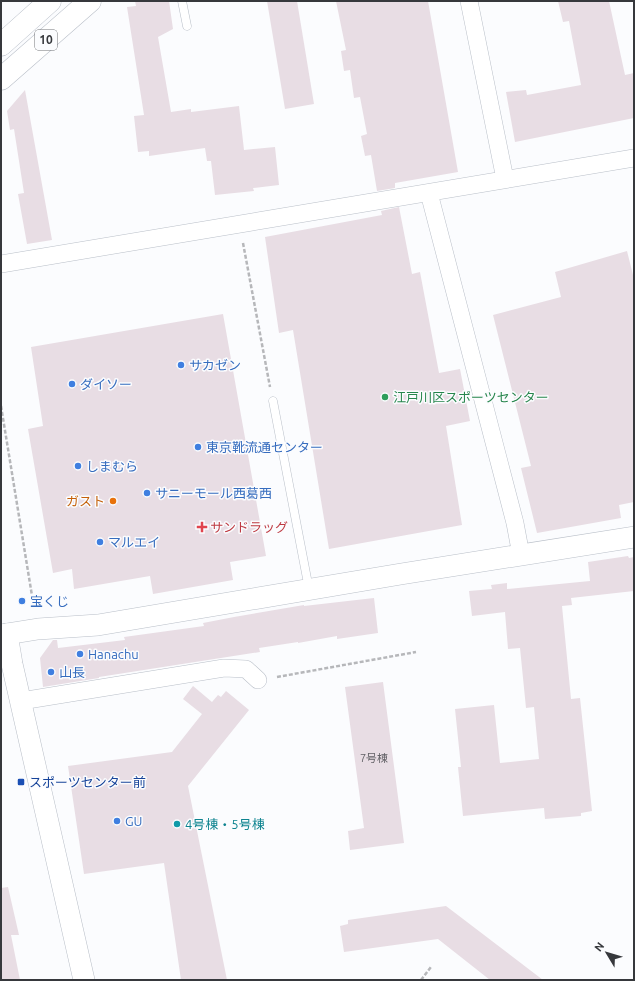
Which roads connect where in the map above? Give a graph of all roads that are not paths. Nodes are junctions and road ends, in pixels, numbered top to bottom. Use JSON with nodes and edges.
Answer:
{"nodes":[{"id":1,"x":50,"y":1,"type":"edge"},
{"id":2,"x":90,"y":1,"type":"edge"},
{"id":3,"x":182,"y":1,"type":"edge"},
{"id":4,"x":469,"y":1,"type":"edge"},
{"id":5,"x":187,"y":26,"type":"dead end"},
{"id":6,"x":1,"y":45,"type":"edge"},
{"id":7,"x":1,"y":79,"type":"edge"},
{"id":8,"x":634,"y":158,"type":"edge"},
{"id":9,"x":505,"y":179,"type":"junction"},
{"id":10,"x":429,"y":193,"type":"junction"},
{"id":11,"x":1,"y":264,"type":"edge"},
{"id":12,"x":273,"y":401,"type":"road end"},
{"id":13,"x":634,"y":537,"type":"edge"},
{"id":14,"x":521,"y":555,"type":"junction"},
{"id":15,"x":309,"y":589,"type":"junction"},
{"id":16,"x":4,"y":634,"type":"edge"},
{"id":17,"x":258,"y":680,"type":"road end"},
{"id":18,"x":21,"y":702,"type":"junction"},
{"id":19,"x":84,"y":980,"type":"edge"}],
"edges":[{"from":1,"to":6,"type":"main road","number":"10"},
{"from":2,"to":7,"type":"main road","number":"10"},
{"from":3,"to":5,"type":"lane"},
{"from":4,"to":9,"type":"street"},
{"from":8,"to":9,"type":"street"},
{"from":9,"to":10,"type":"street"},
{"from":10,"to":11,"type":"street"},
{"from":10,"to":14,"type":"street"},
{"from":12,"to":15,"type":"lane"},
{"from":13,"to":14,"type":"street"},
{"from":14,"to":15,"type":"street"},
{"from":15,"to":16,"type":"street"},
{"from":16,"to":18,"type":"street"},
{"from":17,"to":18,"type":"street"},
{"from":18,"to":19,"type":"street"}]}
